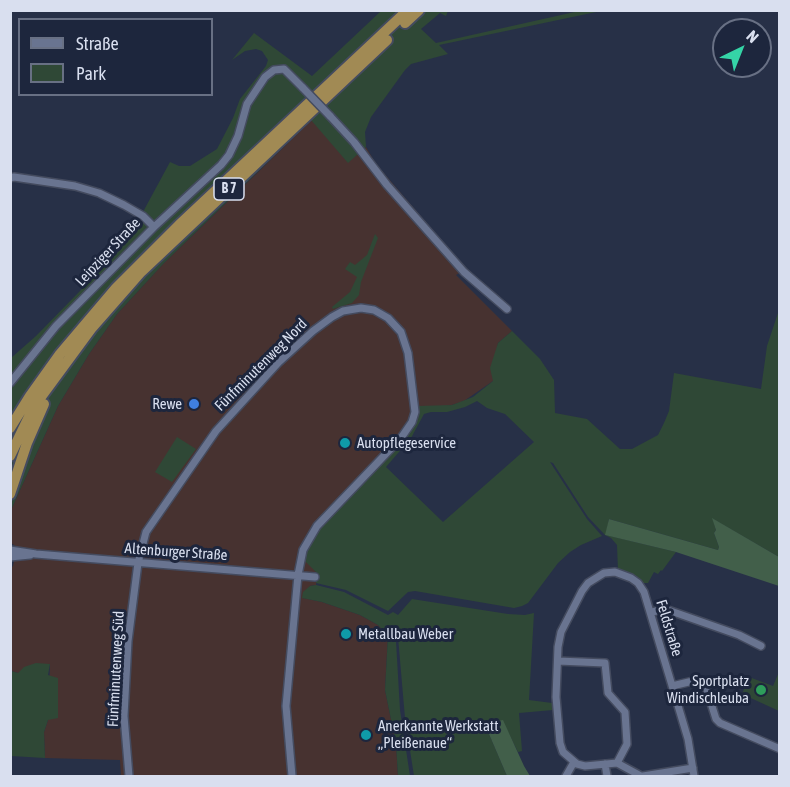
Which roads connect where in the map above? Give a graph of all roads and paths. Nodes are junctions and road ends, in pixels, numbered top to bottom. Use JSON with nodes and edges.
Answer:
{"nodes":[{"id":1,"x":408,"y":10,"type":"edge"},
{"id":2,"x":419,"y":10,"type":"edge"},
{"id":3,"x":12,"y":178,"type":"edge"},
{"id":4,"x":154,"y":227,"type":"junction"},
{"id":5,"x":507,"y":309,"type":"dead end"},
{"id":6,"x":68,"y":346,"type":"junction"},
{"id":7,"x":54,"y":380,"type":"junction"},
{"id":8,"x":10,"y":383,"type":"edge"},
{"id":9,"x":38,"y":401,"type":"junction"},
{"id":10,"x":10,"y":428,"type":"edge"},
{"id":11,"x":10,"y":456,"type":"edge"},
{"id":12,"x":10,"y":494,"type":"edge"},
{"id":13,"x":10,"y":550,"type":"edge"},
{"id":14,"x":36,"y":554,"type":"junction"},
{"id":15,"x":10,"y":557,"type":"edge"},
{"id":16,"x":138,"y":563,"type":"junction"},
{"id":17,"x":298,"y":575,"type":"junction"},
{"id":18,"x":315,"y":577,"type":"dead end"},
{"id":19,"x":652,"y":612,"type":"junction"},
{"id":20,"x":761,"y":646,"type":"dead end"},
{"id":21,"x":558,"y":661,"type":"junction"},
{"id":22,"x":672,"y":686,"type":"junction"},
{"id":23,"x":780,"y":749,"type":"edge"},
{"id":24,"x":574,"y":762,"type":"junction"},
{"id":25,"x":617,"y":763,"type":"junction"},
{"id":26,"x":605,"y":764,"type":"junction"},
{"id":27,"x":693,"y":768,"type":"junction"},
{"id":28,"x":129,"y":777,"type":"edge"},
{"id":29,"x":292,"y":777,"type":"edge"},
{"id":30,"x":566,"y":777,"type":"edge"},
{"id":31,"x":607,"y":777,"type":"edge"},
{"id":32,"x":642,"y":777,"type":"edge"},
{"id":33,"x":694,"y":777,"type":"edge"}],
"edges":[{"from":1,"to":6,"type":"highway","number":"B 7"},
{"from":2,"to":7,"type":"highway","number":"B 7"},
{"from":3,"to":4,"type":"street","name":"Leipziger Straße"},
{"from":4,"to":5,"type":"street","bridge":true},
{"from":4,"to":8,"type":"street","name":"Leipziger Straße"},
{"from":6,"to":9,"type":"highway","number":"B 7"},
{"from":6,"to":10,"type":"highway"},
{"from":7,"to":9,"type":"highway","number":"B 7"},
{"from":7,"to":12,"type":"highway"},
{"from":9,"to":11,"type":"highway","number":"B 7"},
{"from":13,"to":14,"type":"street","name":"Altenburger Straße"},
{"from":14,"to":15,"type":"street","name":"Altenburger Straße"},
{"from":14,"to":16,"type":"street","name":"Altenburger Straße"},
{"from":16,"to":17,"type":"street","name":"Altenburger Straße"},
{"from":16,"to":17,"type":"street","name":"Fünfminutenweg Nord"},
{"from":16,"to":28,"type":"street","name":"Fünfminutenweg Süd"},
{"from":17,"to":18,"type":"street","name":"Altenburger Straße"},
{"from":17,"to":29,"type":"street"},
{"from":19,"to":20,"type":"street"},
{"from":19,"to":21,"type":"street","name":"Feldstraße"},
{"from":19,"to":22,"type":"street","name":"Feldstraße"},
{"from":21,"to":24,"type":"street"},
{"from":21,"to":25,"type":"street"},
{"from":22,"to":23,"type":"street"},
{"from":22,"to":27,"type":"street","name":"Feldstraße"},
{"from":24,"to":26,"type":"street"},
{"from":24,"to":30,"type":"street"},
{"from":25,"to":26,"type":"street"},
{"from":25,"to":32,"type":"street"},
{"from":26,"to":31,"type":"street"},
{"from":27,"to":32,"type":"street"},
{"from":27,"to":33,"type":"street","name":"Feldstraße"}]}
